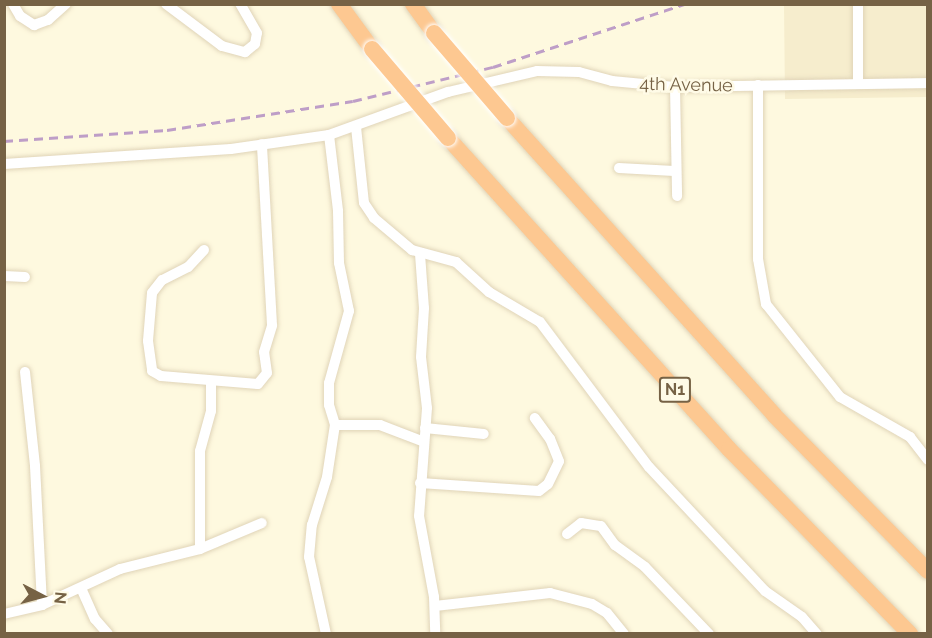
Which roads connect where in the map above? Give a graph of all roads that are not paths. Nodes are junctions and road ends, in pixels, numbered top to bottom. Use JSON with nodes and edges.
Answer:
{"nodes":[{"id":1,"x":13,"y":4,"type":"edge"},
{"id":2,"x":66,"y":4,"type":"edge"},
{"id":3,"x":166,"y":4,"type":"edge"},
{"id":4,"x":240,"y":4,"type":"edge"},
{"id":5,"x":339,"y":4,"type":"edge"},
{"id":6,"x":413,"y":4,"type":"edge"},
{"id":7,"x":858,"y":4,"type":"edge"},
{"id":8,"x":927,"y":83,"type":"edge"},
{"id":9,"x":858,"y":84,"type":"junction"},
{"id":10,"x":758,"y":85,"type":"junction"},
{"id":11,"x":675,"y":87,"type":"junction"},
{"id":12,"x":356,"y":127,"type":"junction"},
{"id":13,"x":329,"y":135,"type":"junction"},
{"id":14,"x":262,"y":144,"type":"junction"},
{"id":15,"x":4,"y":164,"type":"edge"},
{"id":16,"x":619,"y":168,"type":"dead end"},
{"id":17,"x":674,"y":171,"type":"junction"},
{"id":18,"x":677,"y":196,"type":"dead end"},
{"id":19,"x":204,"y":250,"type":"dead end"},
{"id":20,"x":420,"y":255,"type":"junction"},
{"id":21,"x":4,"y":276,"type":"edge"},
{"id":22,"x":25,"y":277,"type":"dead end"},
{"id":23,"x":25,"y":372,"type":"dead end"},
{"id":24,"x":211,"y":381,"type":"junction"},
{"id":25,"x":535,"y":418,"type":"dead end"},
{"id":26,"x":335,"y":425,"type":"junction"},
{"id":27,"x":424,"y":428,"type":"junction"},
{"id":28,"x":484,"y":434,"type":"dead end"},
{"id":29,"x":422,"y":441,"type":"junction"},
{"id":30,"x":927,"y":460,"type":"edge"},
{"id":31,"x":420,"y":483,"type":"junction"},
{"id":32,"x":262,"y":523,"type":"dead end"},
{"id":33,"x":567,"y":534,"type":"dead end"},
{"id":34,"x":200,"y":549,"type":"junction"},
{"id":35,"x":927,"y":571,"type":"edge"},
{"id":36,"x":81,"y":588,"type":"junction"},
{"id":37,"x":42,"y":605,"type":"junction"},
{"id":38,"x":435,"y":606,"type":"junction"},
{"id":39,"x":4,"y":614,"type":"edge"},
{"id":40,"x":108,"y":633,"type":"edge"},
{"id":41,"x":326,"y":633,"type":"edge"},
{"id":42,"x":435,"y":633,"type":"edge"},
{"id":43,"x":624,"y":633,"type":"edge"},
{"id":44,"x":709,"y":633,"type":"edge"},
{"id":45,"x":817,"y":633,"type":"edge"},
{"id":46,"x":910,"y":633,"type":"edge"}],
"edges":[{"from":1,"to":2,"type":"street"},
{"from":3,"to":4,"type":"street"},
{"from":5,"to":46,"type":"highway","number":"N1","bridge":true},
{"from":6,"to":35,"type":"highway","bridge":true},
{"from":7,"to":9,"type":"street"},
{"from":8,"to":9,"type":"street","name":"4th Avenue"},
{"from":9,"to":10,"type":"street","name":"4th Avenue"},
{"from":10,"to":11,"type":"street","name":"4th Avenue"},
{"from":10,"to":30,"type":"street"},
{"from":11,"to":12,"type":"street","name":"4th Avenue"},
{"from":11,"to":17,"type":"street"},
{"from":12,"to":13,"type":"street","name":"4th Avenue"},
{"from":12,"to":20,"type":"street"},
{"from":13,"to":14,"type":"street","name":"4th Avenue"},
{"from":13,"to":26,"type":"street"},
{"from":14,"to":15,"type":"street","name":"4th Avenue"},
{"from":14,"to":24,"type":"street"},
{"from":16,"to":17,"type":"street"},
{"from":17,"to":18,"type":"street"},
{"from":19,"to":24,"type":"street"},
{"from":20,"to":27,"type":"street"},
{"from":20,"to":45,"type":"street"},
{"from":21,"to":22,"type":"street"},
{"from":23,"to":37,"type":"street"},
{"from":24,"to":34,"type":"street"},
{"from":25,"to":31,"type":"street"},
{"from":26,"to":29,"type":"street"},
{"from":26,"to":41,"type":"street"},
{"from":27,"to":28,"type":"street"},
{"from":27,"to":29,"type":"street"},
{"from":29,"to":31,"type":"street"},
{"from":31,"to":38,"type":"street"},
{"from":32,"to":34,"type":"street"},
{"from":33,"to":44,"type":"street"},
{"from":34,"to":36,"type":"street"},
{"from":36,"to":37,"type":"street"},
{"from":36,"to":40,"type":"street"},
{"from":37,"to":39,"type":"street"},
{"from":38,"to":42,"type":"street"},
{"from":38,"to":43,"type":"street"}]}
